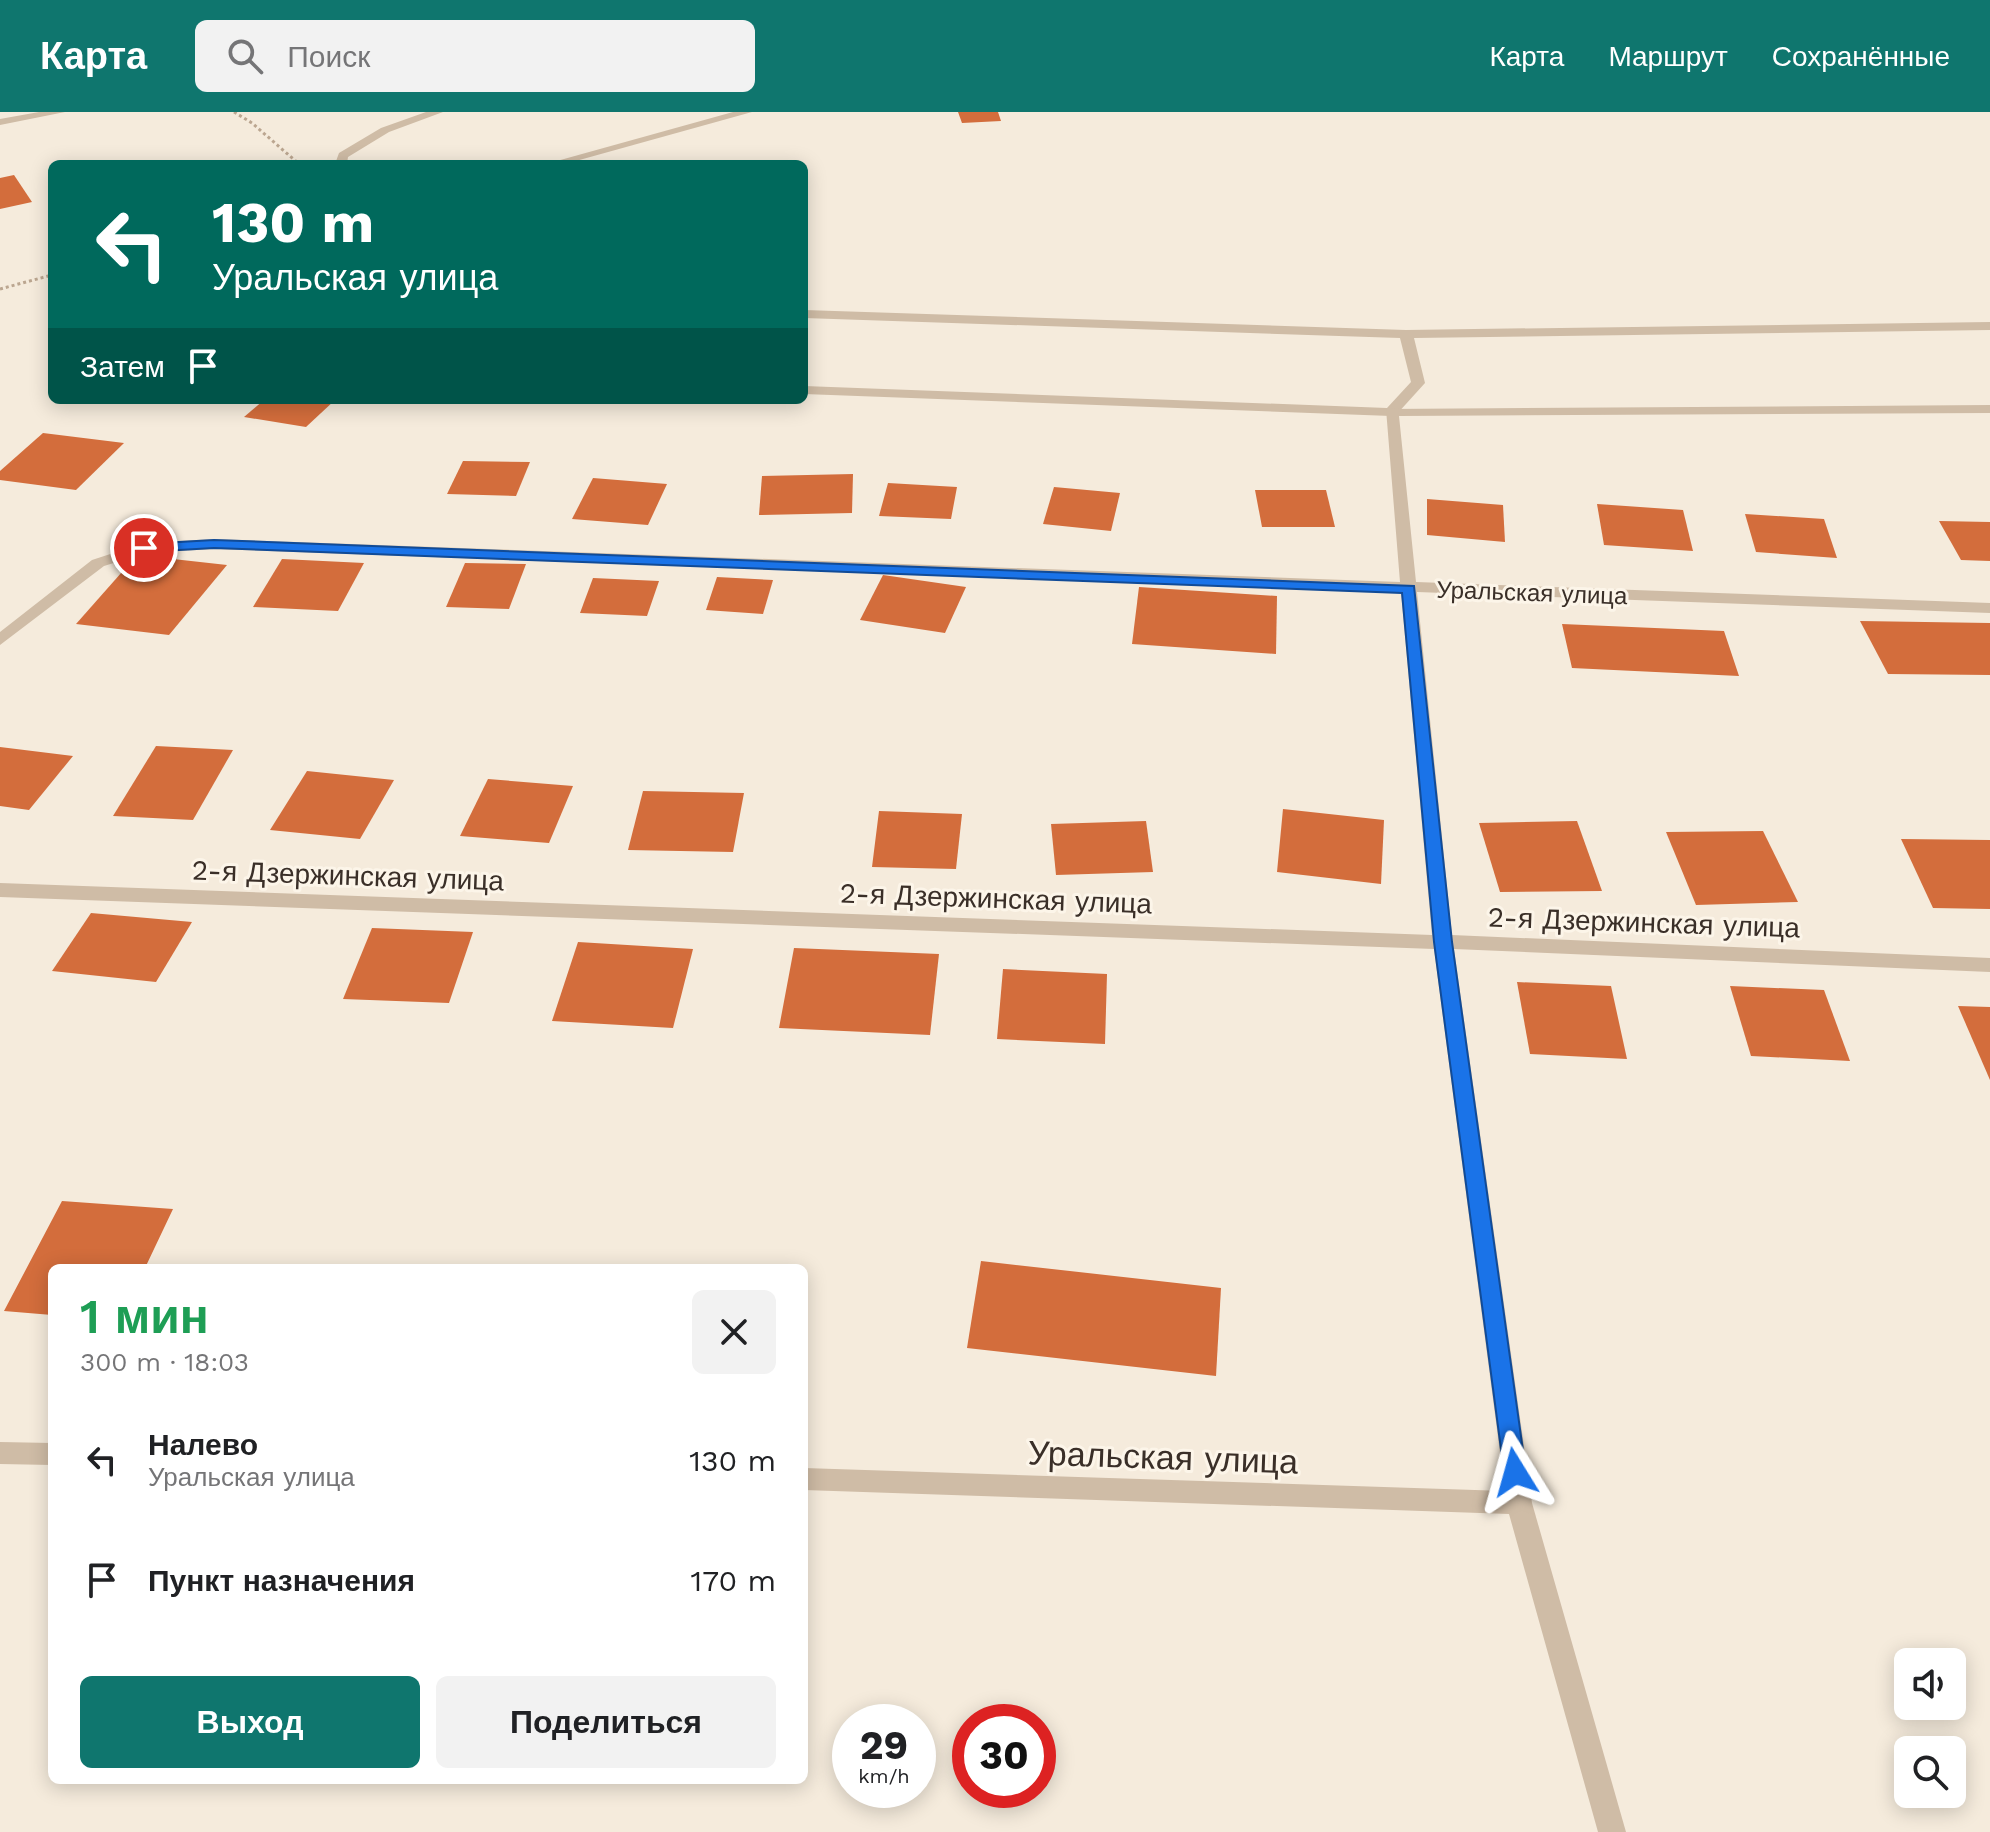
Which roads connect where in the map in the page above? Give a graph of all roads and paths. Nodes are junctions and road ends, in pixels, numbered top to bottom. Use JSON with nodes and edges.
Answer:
{"nodes":[{"id":1,"x":59,"y":112,"type":"edge"},
{"id":2,"x":234,"y":112,"type":"edge"},
{"id":3,"x":437,"y":112,"type":"edge"},
{"id":4,"x":746,"y":112,"type":"edge"},
{"id":5,"x":0,"y":122,"type":"edge"},
{"id":6,"x":294,"y":160,"type":"edge"},
{"id":7,"x":342,"y":160,"type":"edge"},
{"id":8,"x":567,"y":160,"type":"edge"},
{"id":9,"x":48,"y":276,"type":"edge"},
{"id":10,"x":0,"y":289,"type":"edge"},
{"id":11,"x":808,"y":314,"type":"edge"},
{"id":12,"x":1990,"y":326,"type":"edge"},
{"id":13,"x":1406,"y":334,"type":"junction"},
{"id":14,"x":808,"y":390,"type":"edge"},
{"id":15,"x":1990,"y":409,"type":"edge"},
{"id":16,"x":1391,"y":412,"type":"junction"},
{"id":17,"x":1409,"y":589,"type":"junction"},
{"id":18,"x":1990,"y":608,"type":"edge"},
{"id":19,"x":0,"y":640,"type":"edge"},
{"id":20,"x":0,"y":890,"type":"edge"},
{"id":21,"x":1443,"y":942,"type":"junction"},
{"id":22,"x":1990,"y":965,"type":"edge"},
{"id":23,"x":0,"y":1453,"type":"edge"},
{"id":24,"x":48,"y":1454,"type":"edge"},
{"id":25,"x":808,"y":1479,"type":"edge"},
{"id":26,"x":1519,"y":1503,"type":"junction"},
{"id":27,"x":1612,"y":1832,"type":"edge"}],
"edges":[{"from":1,"to":5,"type":"street"},
{"from":2,"to":6,"type":"path"},
{"from":3,"to":7,"type":"street"},
{"from":4,"to":8,"type":"street"},
{"from":9,"to":10,"type":"path"},
{"from":11,"to":13,"type":"street"},
{"from":12,"to":13,"type":"street"},
{"from":13,"to":16,"type":"street"},
{"from":14,"to":16,"type":"street"},
{"from":15,"to":16,"type":"street"},
{"from":16,"to":17,"type":"street"},
{"from":17,"to":18,"type":"street","name":"Уральская улица"},
{"from":17,"to":19,"type":"street","name":"Уральская улица"},
{"from":17,"to":21,"type":"street"},
{"from":20,"to":21,"type":"street","name":"2-я Дзержинская улица"},
{"from":21,"to":22,"type":"street","name":"2-я Дзержинская улица"},
{"from":21,"to":26,"type":"street"},
{"from":23,"to":24,"type":"street"},
{"from":25,"to":26,"type":"street","name":"Уральская улица"},
{"from":26,"to":27,"type":"street"}]}
